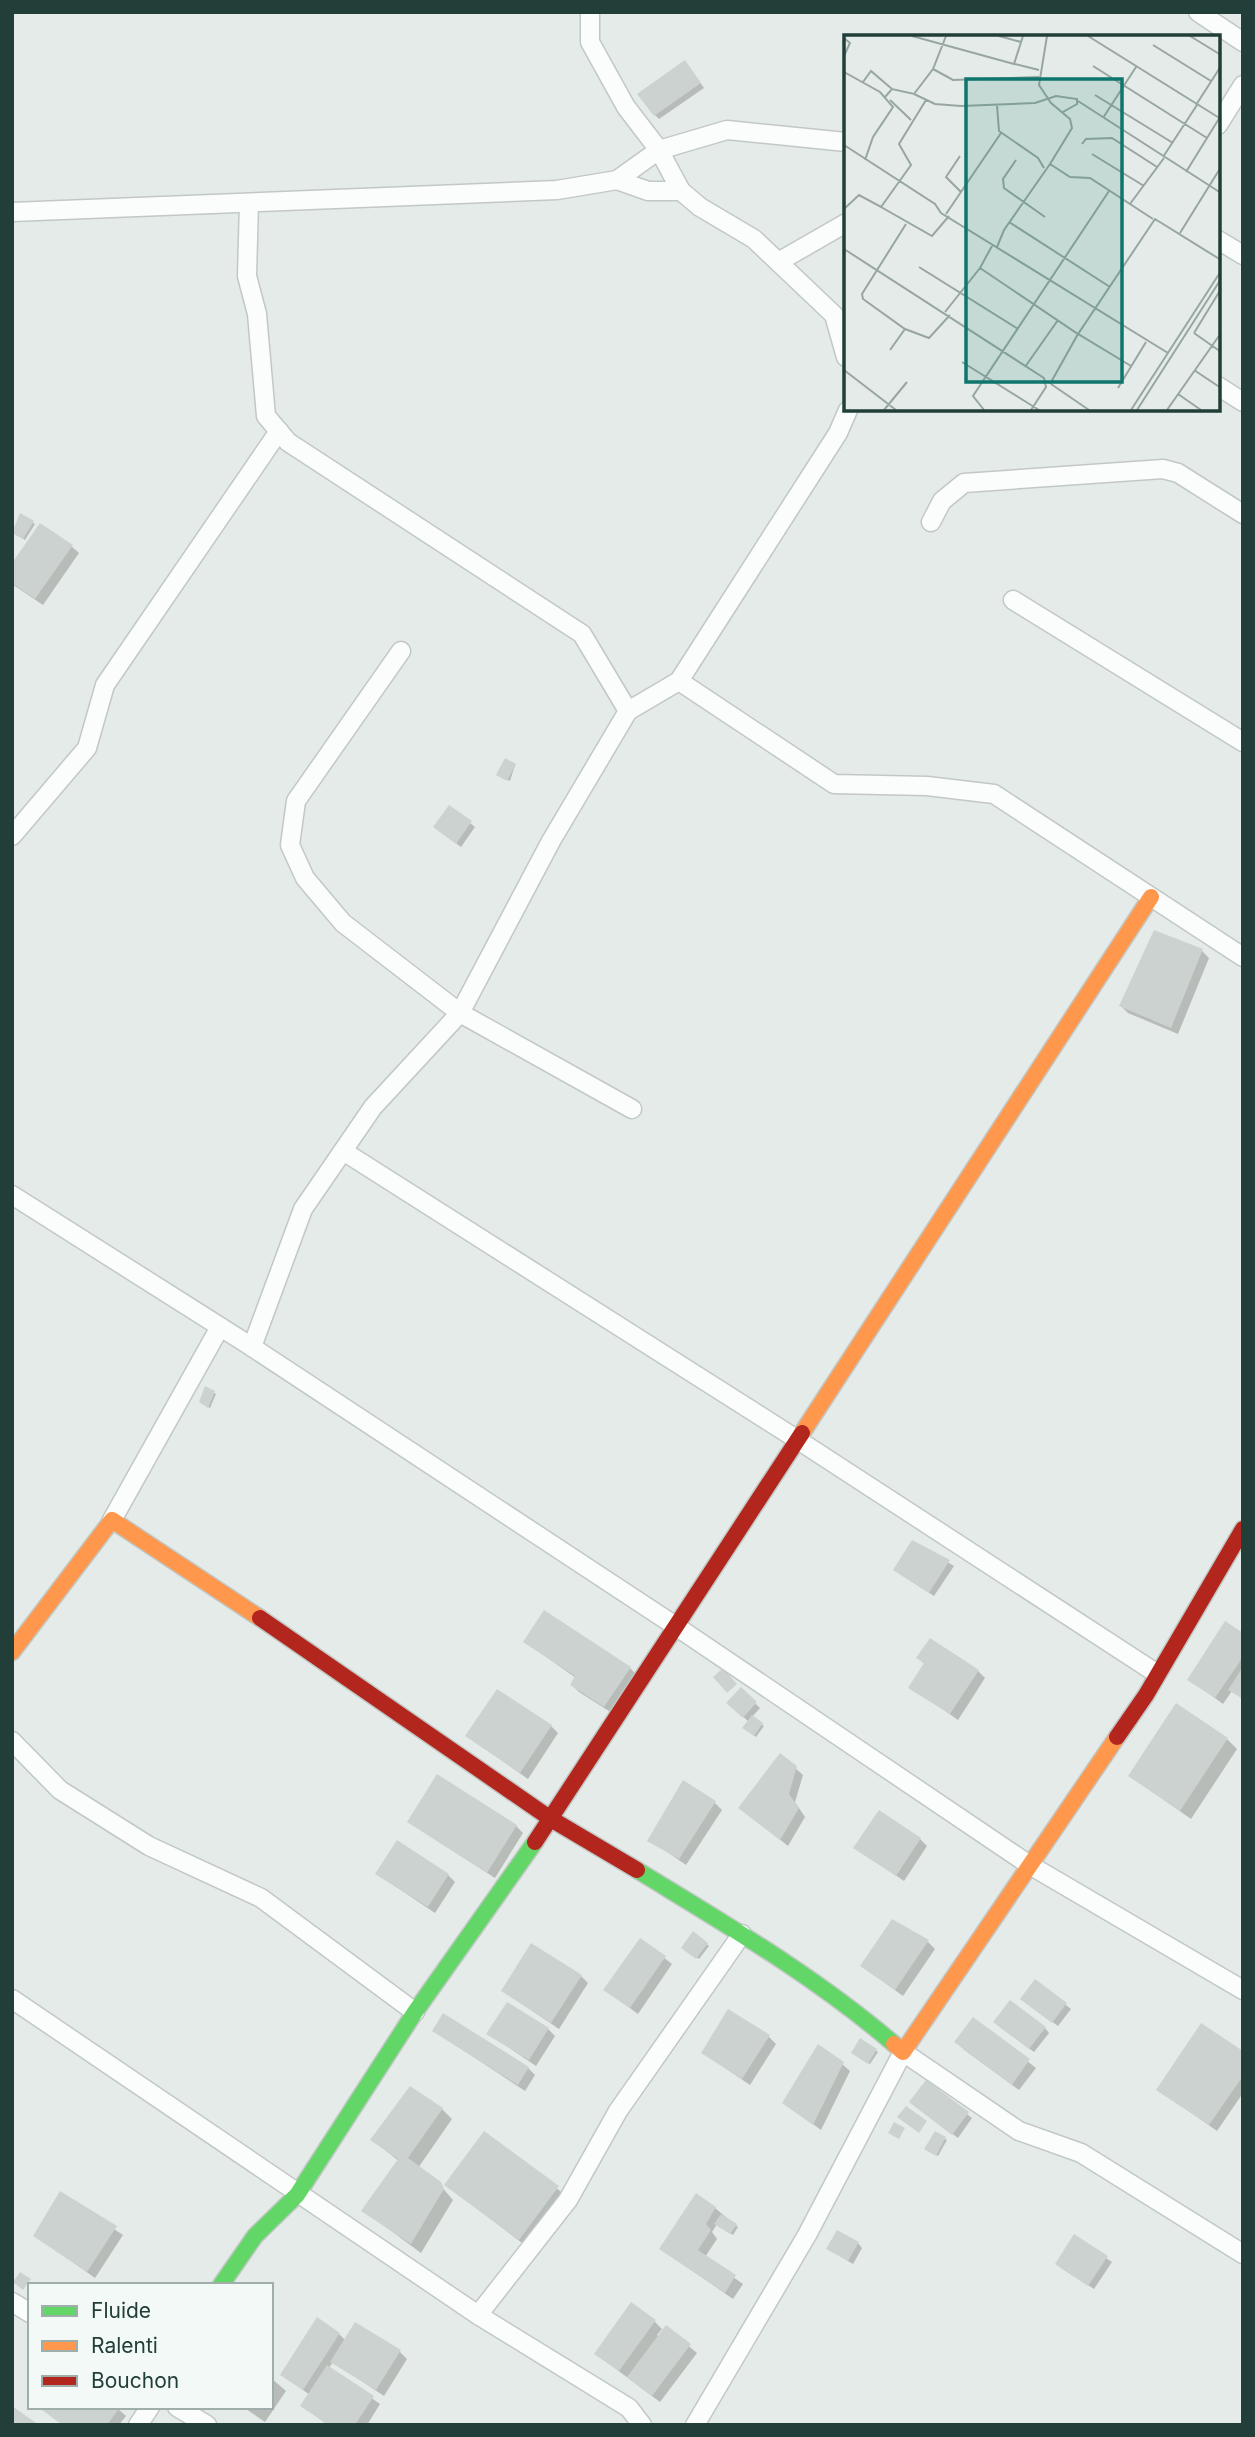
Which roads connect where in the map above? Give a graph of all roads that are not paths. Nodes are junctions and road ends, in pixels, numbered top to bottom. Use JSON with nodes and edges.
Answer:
{"nodes":[{"id":1,"x":590,"y":12,"type":"edge"},
{"id":2,"x":1198,"y":12,"type":"edge"},
{"id":3,"x":1243,"y":42,"type":"edge"},
{"id":4,"x":1243,"y":85,"type":"edge"},
{"id":5,"x":1220,"y":122,"type":"edge"},
{"id":6,"x":844,"y":142,"type":"edge"},
{"id":7,"x":659,"y":150,"type":"junction"},
{"id":8,"x":617,"y":180,"type":"junction"},
{"id":9,"x":681,"y":191,"type":"junction"},
{"id":10,"x":248,"y":203,"type":"junction"},
{"id":11,"x":12,"y":212,"type":"edge"},
{"id":12,"x":844,"y":224,"type":"edge"},
{"id":13,"x":1220,"y":241,"type":"edge"},
{"id":14,"x":1243,"y":255,"type":"edge"},
{"id":15,"x":778,"y":262,"type":"junction"},
{"id":16,"x":844,"y":353,"type":"edge"},
{"id":17,"x":1220,"y":387,"type":"edge"},
{"id":18,"x":1243,"y":402,"type":"edge"},
{"id":19,"x":848,"y":411,"type":"edge"},
{"id":20,"x":279,"y":431,"type":"junction"},
{"id":21,"x":1243,"y":514,"type":"edge"},
{"id":22,"x":931,"y":522,"type":"dead end"},
{"id":23,"x":1013,"y":600,"type":"dead end"},
{"id":24,"x":401,"y":651,"type":"dead end"},
{"id":25,"x":679,"y":681,"type":"junction"},
{"id":26,"x":628,"y":710,"type":"junction"},
{"id":27,"x":1243,"y":742,"type":"edge"},
{"id":28,"x":12,"y":836,"type":"edge"},
{"id":29,"x":1151,"y":897,"type":"junction"},
{"id":30,"x":1243,"y":957,"type":"edge"},
{"id":31,"x":460,"y":1013,"type":"junction"},
{"id":32,"x":632,"y":1109,"type":"dead end"},
{"id":33,"x":342,"y":1152,"type":"junction"},
{"id":34,"x":12,"y":1195,"type":"edge"},
{"id":35,"x":220,"y":1327,"type":"junction"},
{"id":36,"x":251,"y":1347,"type":"junction"},
{"id":37,"x":798,"y":1440,"type":"junction"},
{"id":38,"x":112,"y":1520,"type":"junction"},
{"id":39,"x":1243,"y":1529,"type":"edge"},
{"id":40,"x":677,"y":1627,"type":"junction"},
{"id":41,"x":12,"y":1652,"type":"edge"},
{"id":42,"x":1156,"y":1673,"type":"junction"},
{"id":43,"x":12,"y":1741,"type":"edge"},
{"id":44,"x":551,"y":1819,"type":"junction"},
{"id":45,"x":1028,"y":1864,"type":"junction"},
{"id":46,"x":742,"y":1934,"type":"junction"},
{"id":47,"x":1243,"y":1990,"type":"edge"},
{"id":48,"x":12,"y":1999,"type":"edge"},
{"id":49,"x":415,"y":2012,"type":"junction"},
{"id":50,"x":903,"y":2052,"type":"junction"},
{"id":51,"x":297,"y":2195,"type":"junction"},
{"id":52,"x":1243,"y":2253,"type":"edge"},
{"id":53,"x":222,"y":2283,"type":"edge"},
{"id":54,"x":12,"y":2302,"type":"edge"},
{"id":55,"x":28,"y":2313,"type":"edge"},
{"id":56,"x":478,"y":2315,"type":"junction"},
{"id":57,"x":149,"y":2409,"type":"edge"},
{"id":58,"x":180,"y":2409,"type":"edge"},
{"id":59,"x":138,"y":2425,"type":"edge"},
{"id":60,"x":207,"y":2425,"type":"edge"},
{"id":61,"x":642,"y":2425,"type":"edge"},
{"id":62,"x":695,"y":2425,"type":"edge"}],
"edges":[{"from":1,"to":7,"type":"street"},
{"from":2,"to":3,"type":"street"},
{"from":4,"to":5,"type":"street"},
{"from":6,"to":7,"type":"street"},
{"from":7,"to":8,"type":"street"},
{"from":7,"to":9,"type":"street"},
{"from":8,"to":9,"type":"street"},
{"from":8,"to":10,"type":"street"},
{"from":9,"to":15,"type":"street"},
{"from":10,"to":11,"type":"street"},
{"from":10,"to":20,"type":"street"},
{"from":12,"to":15,"type":"street"},
{"from":13,"to":14,"type":"street"},
{"from":15,"to":16,"type":"street"},
{"from":17,"to":18,"type":"street"},
{"from":19,"to":25,"type":"street"},
{"from":20,"to":26,"type":"street"},
{"from":20,"to":28,"type":"street"},
{"from":21,"to":22,"type":"street"},
{"from":23,"to":27,"type":"street"},
{"from":24,"to":31,"type":"street"},
{"from":25,"to":26,"type":"street"},
{"from":25,"to":29,"type":"street"},
{"from":26,"to":31,"type":"street"},
{"from":29,"to":30,"type":"street"},
{"from":29,"to":37,"type":"street"},
{"from":31,"to":32,"type":"street"},
{"from":31,"to":33,"type":"street"},
{"from":33,"to":36,"type":"street"},
{"from":33,"to":37,"type":"street"},
{"from":34,"to":35,"type":"street"},
{"from":35,"to":36,"type":"street"},
{"from":35,"to":38,"type":"street"},
{"from":36,"to":40,"type":"street"},
{"from":37,"to":40,"type":"street"},
{"from":37,"to":42,"type":"street"},
{"from":38,"to":41,"type":"street"},
{"from":38,"to":44,"type":"street"},
{"from":39,"to":42,"type":"street"},
{"from":40,"to":44,"type":"street"},
{"from":40,"to":45,"type":"street"},
{"from":42,"to":45,"type":"street"},
{"from":43,"to":49,"type":"street"},
{"from":44,"to":46,"type":"street"},
{"from":44,"to":49,"type":"street"},
{"from":45,"to":47,"type":"street"},
{"from":45,"to":50,"type":"street"},
{"from":46,"to":50,"type":"street"},
{"from":46,"to":56,"type":"street"},
{"from":48,"to":51,"type":"street"},
{"from":49,"to":51,"type":"street"},
{"from":50,"to":52,"type":"street"},
{"from":50,"to":62,"type":"street"},
{"from":51,"to":53,"type":"street"},
{"from":51,"to":56,"type":"street"},
{"from":54,"to":55,"type":"street"},
{"from":56,"to":61,"type":"street"},
{"from":57,"to":59,"type":"street"},
{"from":58,"to":60,"type":"street"}]}
